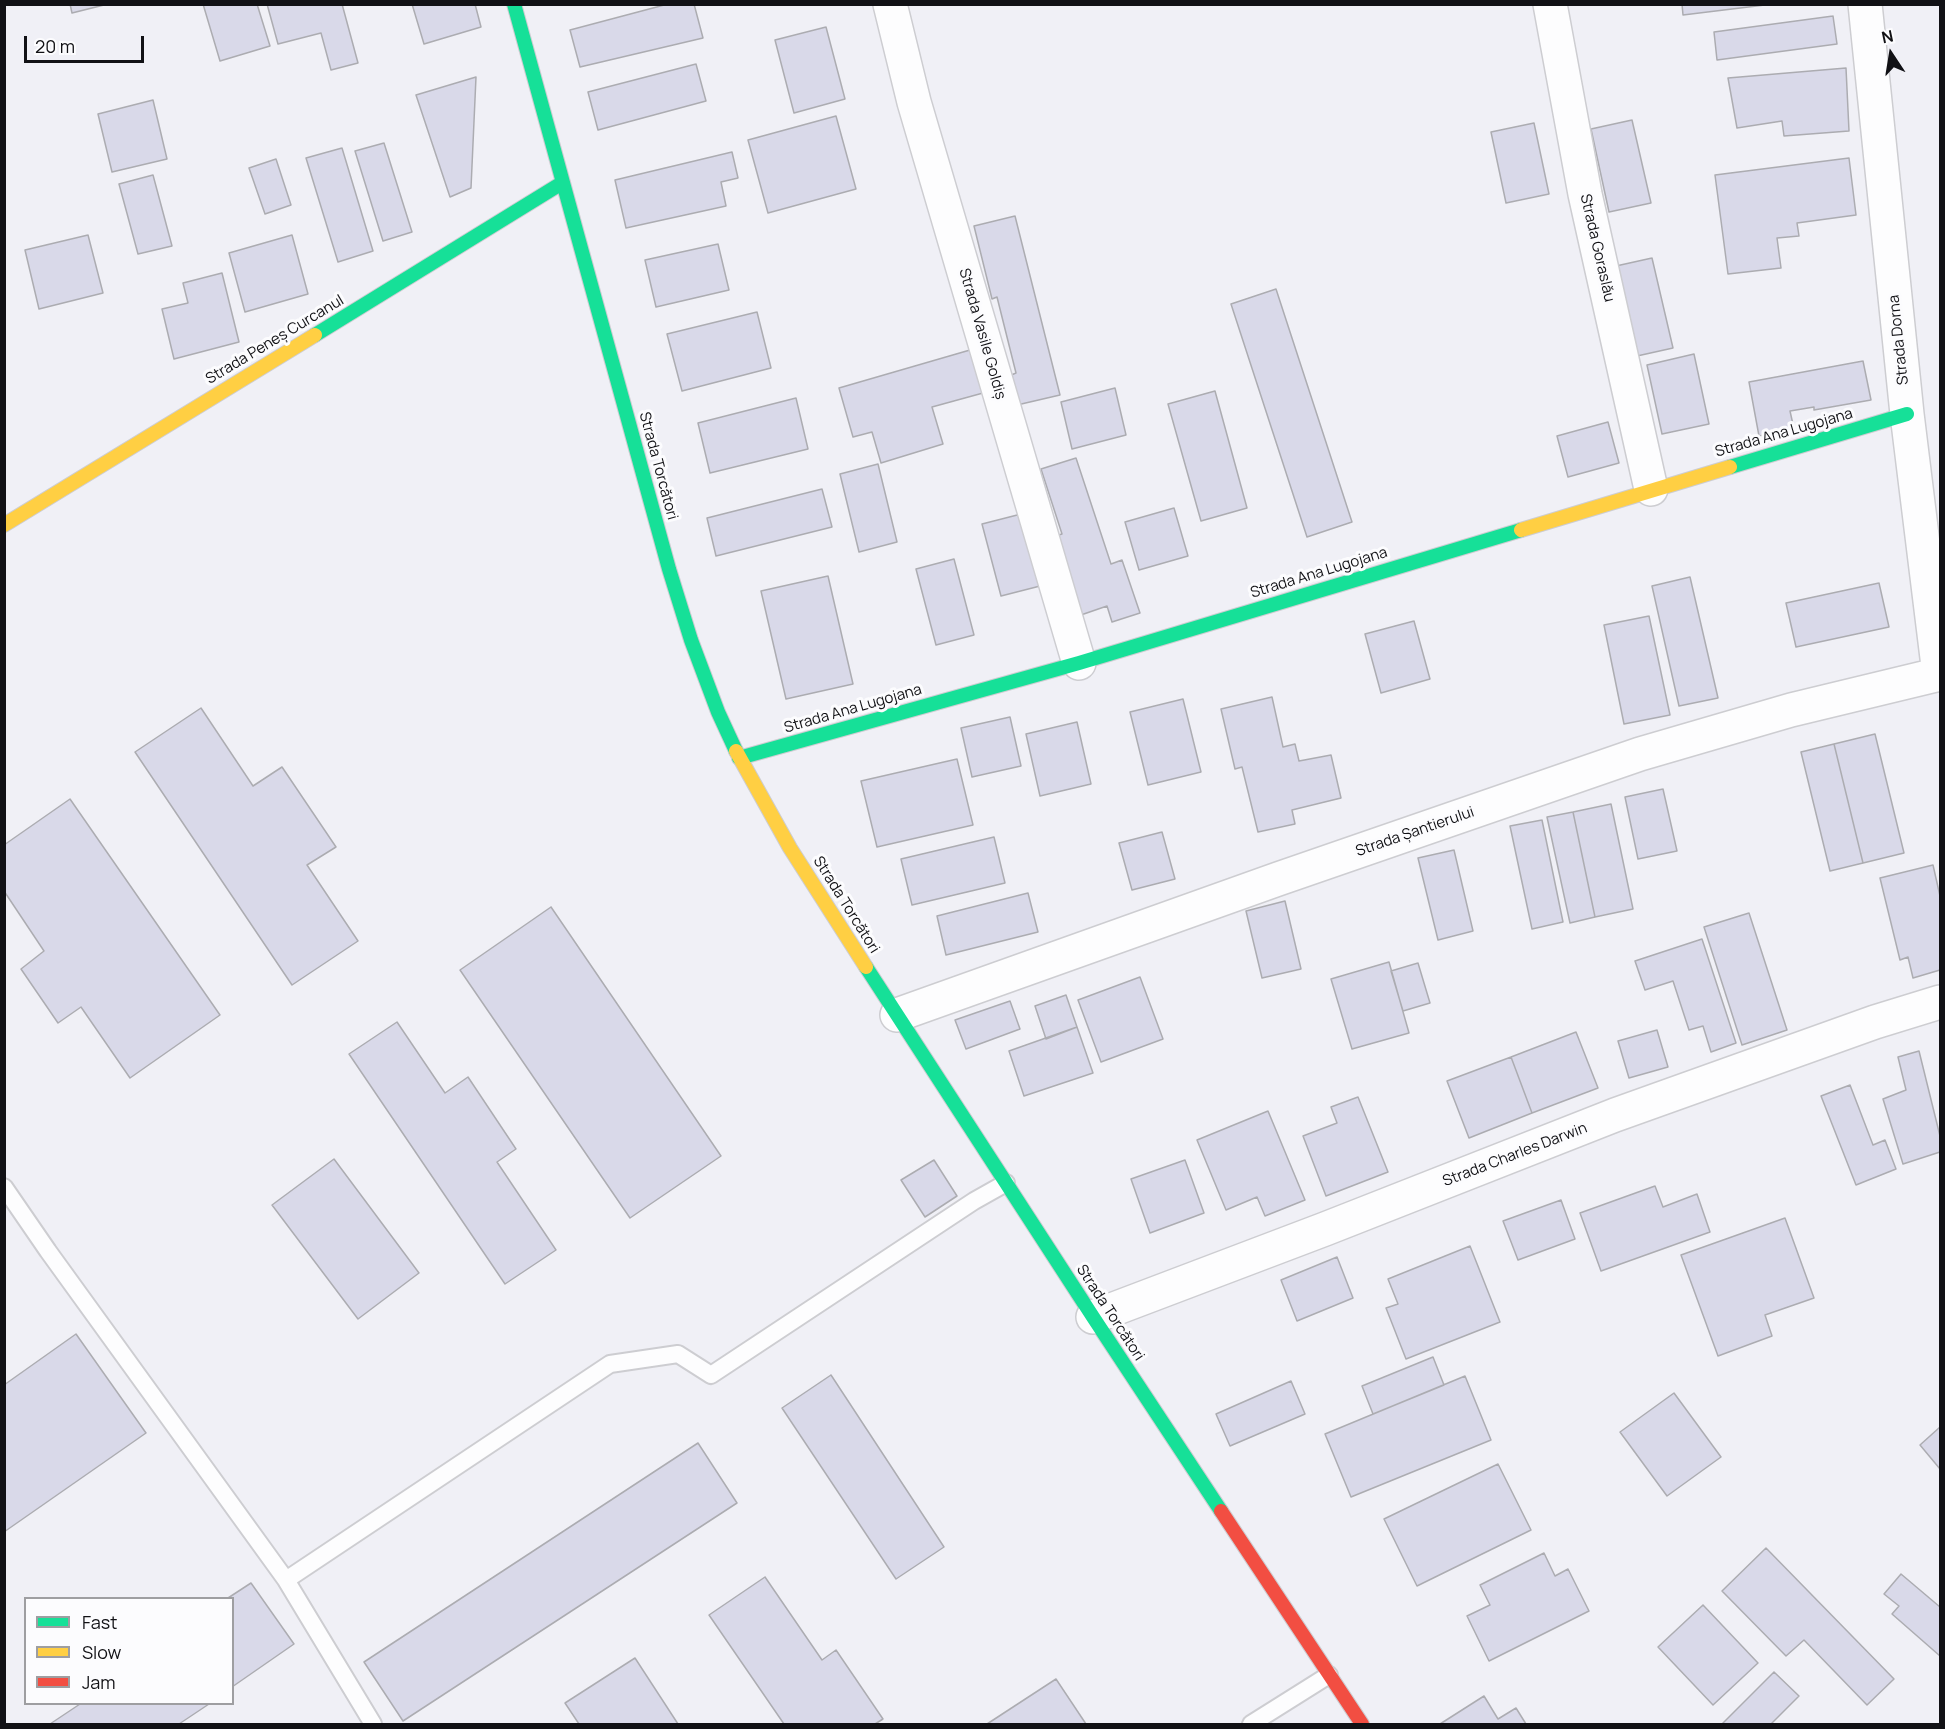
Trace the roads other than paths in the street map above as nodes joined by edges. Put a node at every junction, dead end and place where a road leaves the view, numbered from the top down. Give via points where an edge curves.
1 (514, 4) edge
2 (890, 4) edge
3 (1550, 4) edge
4 (1865, 4) edge
5 (562, 183) junction
6 (1906, 414) junction
7 (1652, 489) junction
8 (4, 525) edge
9 (1079, 663) junction
10 (1940, 674) edge
11 (740, 758) junction
12 (1941, 1002) edge
13 (897, 1015) junction
14 (1006, 1183) junction
15 (4, 1187) edge
16 (1093, 1317) junction
17 (286, 1580) junction
18 (1329, 1675) junction
19 (373, 1725) edge
20 (1251, 1725) edge
21 (1362, 1725) edge

1 - 5 street, Strada Torcători
2 - 9 street, Strada Vasile Goldiș via 914,102
3 - 7 street, Strada Goraslău via 1585,194
4 - 6 street, Strada Dorna
5 - 8 street, Strada Peneș Curcanul
5 - 11 street, Strada Torcători via 669,569 718,712
6 - 7 street, Strada Ana Lugojana
6 - 10 street, Strada Dorna
7 - 9 street, Strada Ana Lugojana
9 - 11 street, Strada Ana Lugojana
10 - 13 street, Strada Șantierului via 1791,710 1640,754
11 - 13 street, Strada Torcători via 790,848
12 - 16 street, Strada Charles Darwin via 1616,1115
13 - 14 street, Strada Torcători
14 - 16 street, Strada Torcători
14 - 17 lane via 711,1375 678,1354 610,1364
15 - 17 lane
16 - 18 street, Strada Torcători
17 - 19 lane
18 - 20 lane
18 - 21 street, Strada Torcători

